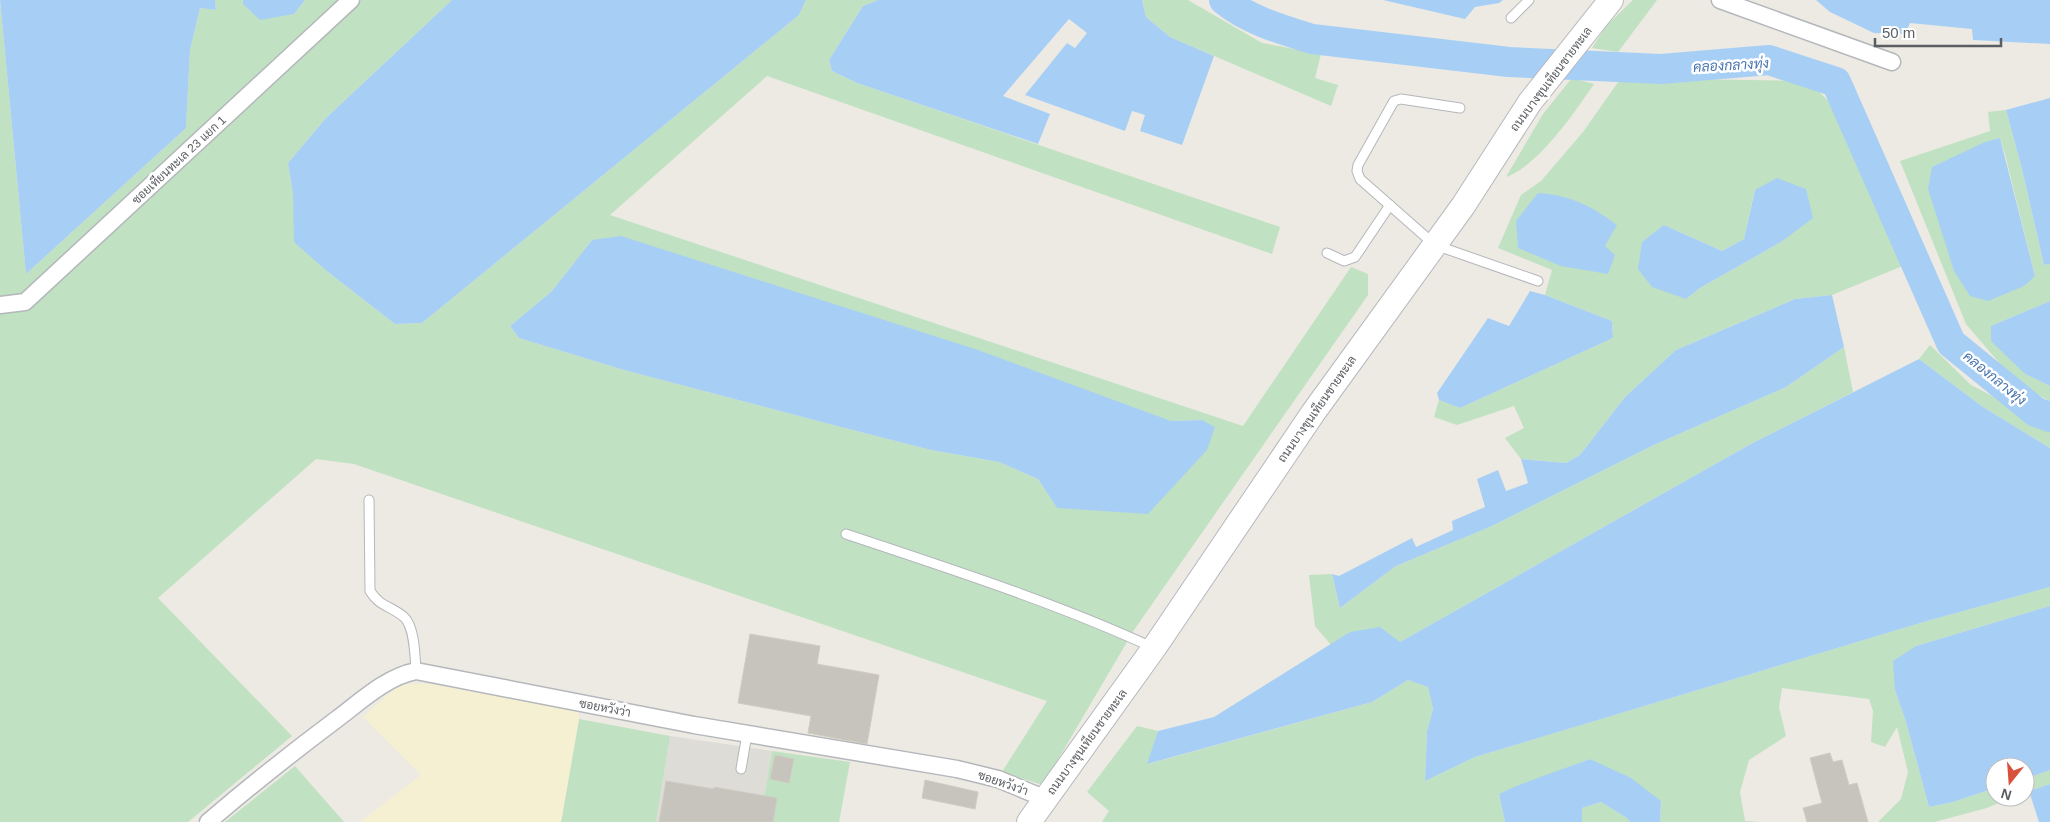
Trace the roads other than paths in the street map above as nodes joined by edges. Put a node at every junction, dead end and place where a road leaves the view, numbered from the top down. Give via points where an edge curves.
1 (351, 0) edge
2 (1529, 0) edge
3 (1611, 0) edge
4 (1720, 0) edge
5 (1511, 18) dead end
6 (1892, 62) dead end
7 (1460, 108) dead end
8 (1390, 205) junction
9 (1435, 245) junction
10 (1327, 253) dead end
11 (1538, 281) dead end
12 (0, 306) edge
13 (369, 500) dead end
14 (846, 534) dead end
15 (1154, 648) junction
16 (416, 671) junction
17 (747, 734) junction
18 (741, 769) dead end
19 (1046, 798) junction
20 (208, 822) edge
21 (1029, 822) edge

1 - 12 street, ซอยเทียนทะเล 23 แยก 1 via 25,302
2 - 5 lane
3 - 9 main road, ถนนบางขุนเทียนชายทะเล via 1530,102
4 - 6 street
7 - 8 lane via 1401,99 1394,101 1357,171 1360,179
8 - 9 lane
8 - 10 lane via 1355,257 1344,260
9 - 11 lane
9 - 15 main road, ถนนบางขุนเทียนชายทะเล via 1313,413
13 - 16 lane via 370,591 376,600 405,618 414,643
14 - 15 lane via 976,577 1104,625
15 - 19 main road, ถนนบางขุนเทียนชายทะเล
16 - 17 street, ซอยหวังว่า
16 - 20 street via 377,689 271,768
17 - 18 lane
17 - 19 street, ซอยหวังว่า via 957,769 998,779
19 - 21 main road, ถนนบางขุนเทียนชายทะเล

